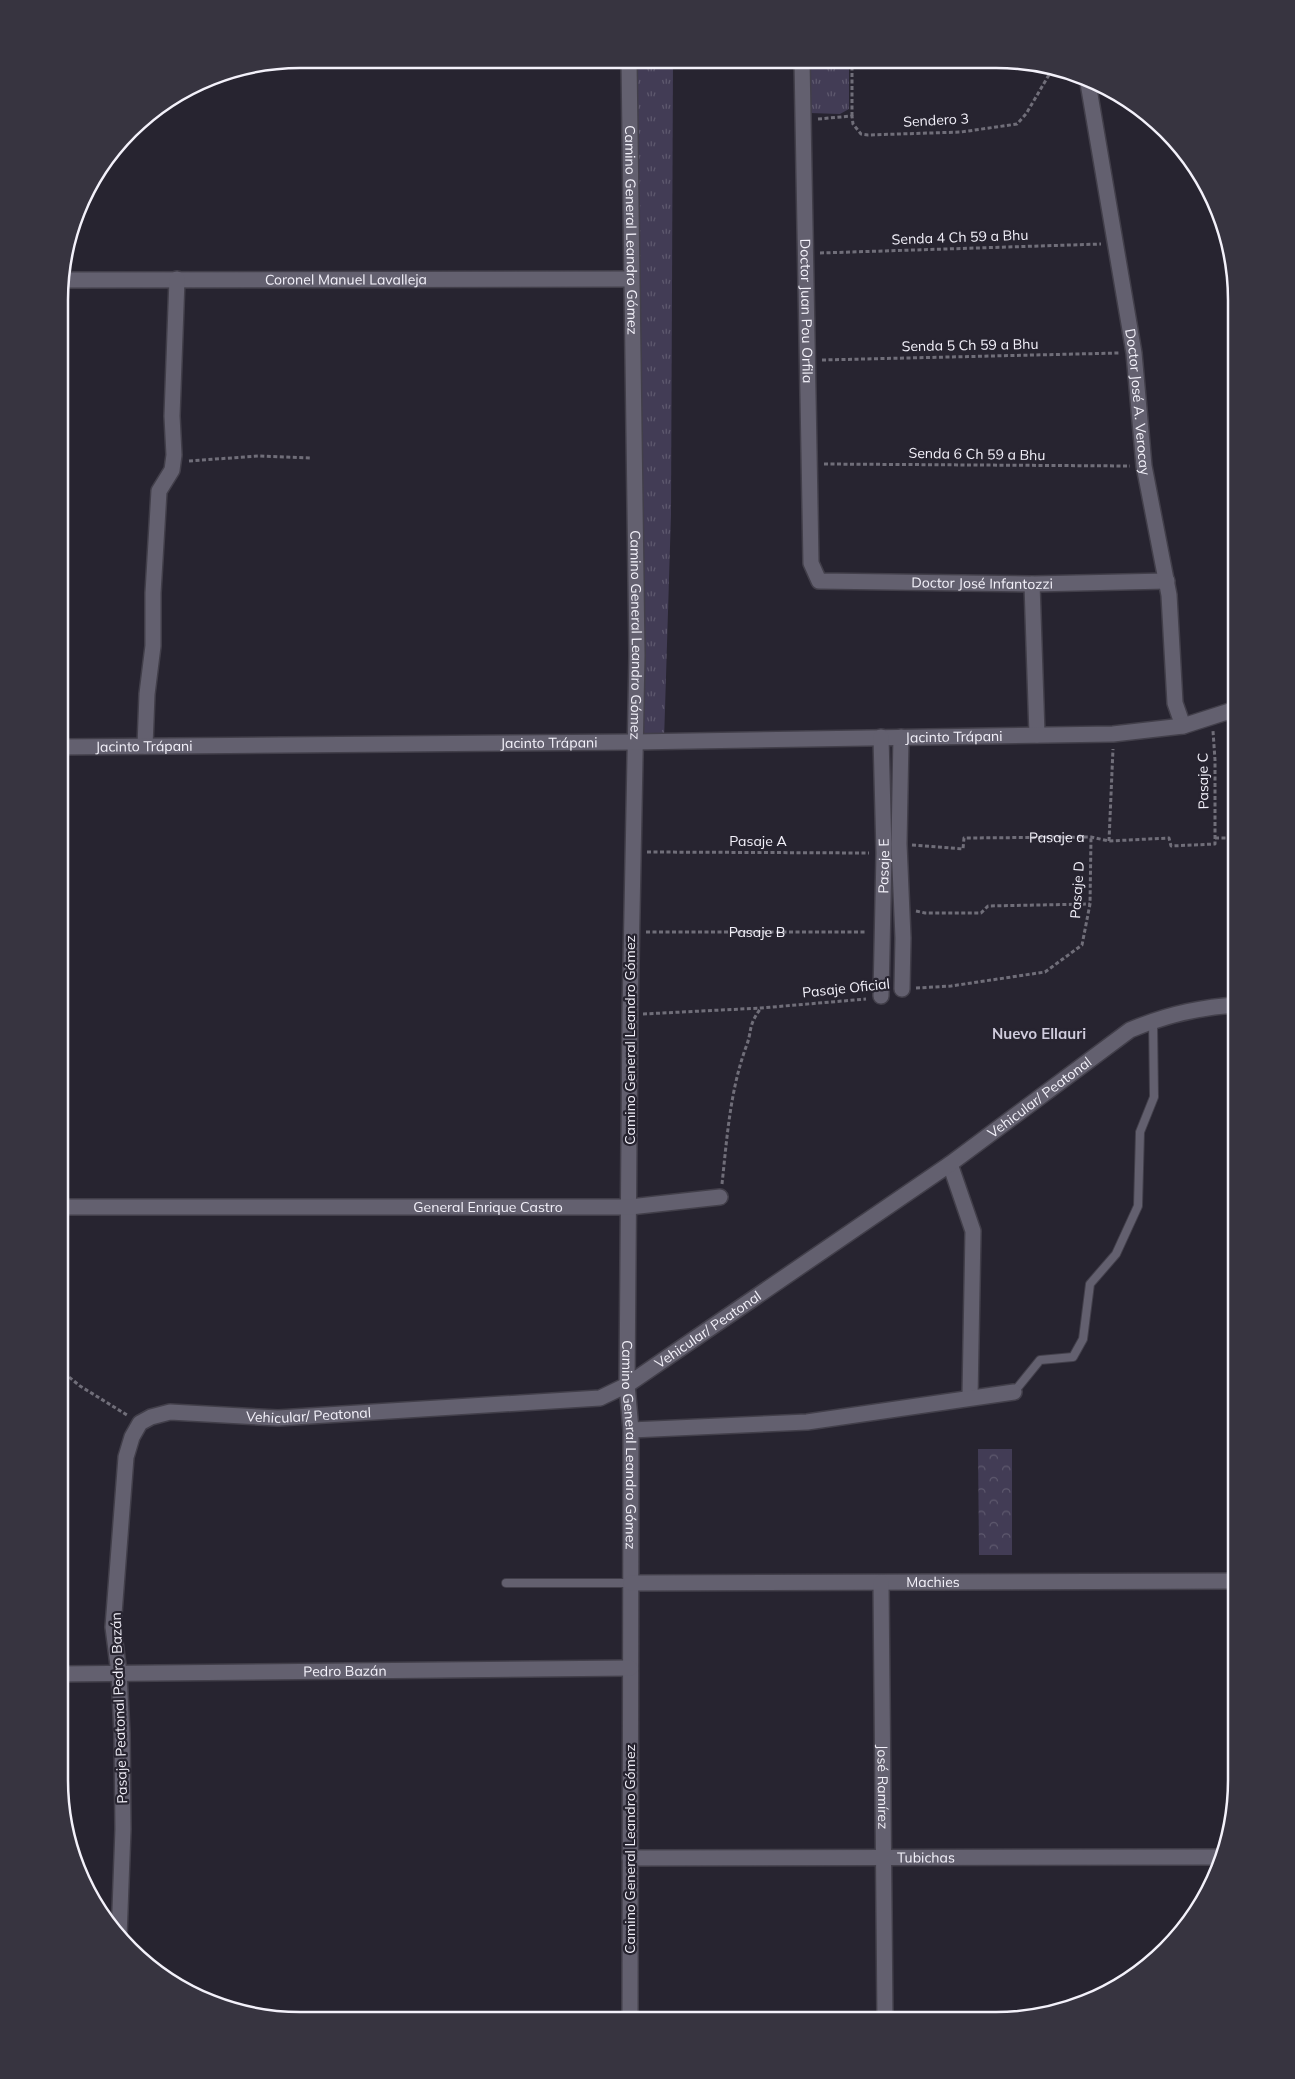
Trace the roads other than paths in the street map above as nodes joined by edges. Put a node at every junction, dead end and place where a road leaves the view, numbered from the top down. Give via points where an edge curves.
1 (629, 68) edge
2 (802, 68) edge
3 (1089, 87) edge
4 (630, 279) junction
5 (68, 280) edge
6 (177, 280) junction
7 (811, 563) joint
8 (1167, 581) junction
9 (1032, 584) junction
10 (1228, 712) edge
11 (1183, 726) junction
12 (1037, 735) junction
13 (881, 736) junction
14 (901, 737) junction
15 (634, 742) junction
16 (145, 746) junction
17 (68, 747) edge
18 (899, 844) junction
19 (884, 853) junction
20 (883, 932) junction
21 (903, 938) junction
22 (902, 989) road end
23 (881, 996) road end
24 (1228, 1005) edge
25 (1154, 1020) junction
26 (950, 1164) junction
27 (720, 1197) road end
28 (630, 1207) junction
29 (68, 1208) edge
30 (627, 1385) junction
31 (1014, 1392) joint
32 (970, 1397) junction
33 (140, 1423) joint
34 (631, 1430) junction
35 (1228, 1581) edge
36 (506, 1583) dead end
37 (631, 1583) junction
38 (881, 1583) junction
39 (630, 1668) junction
40 (119, 1673) junction
41 (68, 1674) edge
42 (1214, 1856) edge
43 (884, 1857) junction
44 (630, 1858) junction
45 (119, 1926) edge
46 (630, 2011) edge
47 (885, 2011) edge

1 - 4 street, Camino General Leandro Gómez
2 - 7 street, Doctor Juan Pou Orfila
3 - 8 street, Doctor José A. Verocay via 1134,352 1144,466
4 - 6 street, Coronel Manuel Lavalleja
4 - 15 street, Camino General Leandro Gómez via 636,655
5 - 6 street, Coronel Manuel Lavalleja
6 - 16 street via 173,462 172,470 159,491 153,646
7 - 9 street, Doctor José Infantozzi via 818,581
8 - 9 street, Doctor José Infantozzi
8 - 11 street, Doctor José A. Verocay via 1174,703
9 - 12 street
10 - 11 street, Jacinto Trápani
11 - 12 street, Jacinto Trápani via 1114,734
12 - 14 street, Jacinto Trápani
13 - 14 street, Jacinto Trápani
13 - 15 street, Jacinto Trápani
13 - 19 street, Pasaje E
14 - 18 street, Pasaje E
15 - 16 street, Jacinto Trápani
15 - 28 street, Camino General Leandro Gómez
16 - 17 street, Jacinto Trápani
18 - 19 street
18 - 21 street, Pasaje E
19 - 20 street, Pasaje E
20 - 21 street
20 - 23 street, Pasaje E
21 - 22 street, Pasaje E
24 - 25 street, Vehicular/ Peatonal
25 - 26 street, Vehicular/ Peatonal via 1130,1030
25 - 31 lane via 1154,1097 1140,1132 1138,1206 1116,1254 1090,1284 1083,1339 1073,1357 1040,1360
26 - 30 street, Vehicular/ Peatonal
26 - 32 street via 973,1231
27 - 28 street, General Enrique Castro
28 - 29 street, General Enrique Castro
28 - 30 street, Camino General Leandro Gómez
30 - 33 street, Vehicular/ Peatonal via 600,1398 278,1418 170,1412
30 - 34 street, Camino General Leandro Gómez
31 - 32 street
32 - 34 street via 944,1404 807,1422
33 - 40 street, Pasaje Peatonal Pedro Bazán via 126,1457 124,1477 113,1627
34 - 37 street, Camino General Leandro Gómez
35 - 38 street, Machies
36 - 37 lane
37 - 38 street, Machies
37 - 39 street, Camino General Leandro Gómez
38 - 43 street, José Ramírez
39 - 40 street, Pedro Bazán
39 - 44 street, Camino General Leandro Gómez
40 - 41 street, Pedro Bazán
40 - 45 street, Pasaje Peatonal Pedro Bazán via 122,1820
42 - 43 street, Tubichas
43 - 44 street, Tubichas
43 - 47 street, José Ramírez
44 - 46 street, Camino General Leandro Gómez

